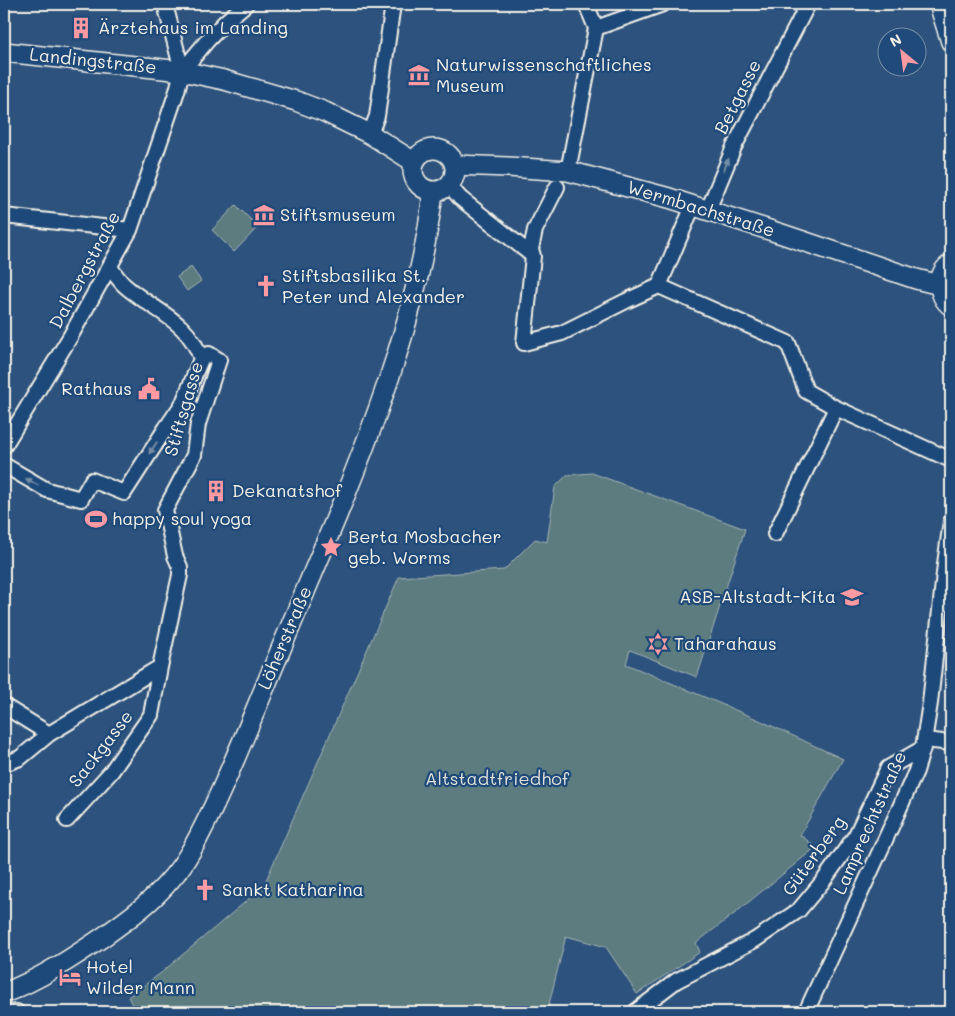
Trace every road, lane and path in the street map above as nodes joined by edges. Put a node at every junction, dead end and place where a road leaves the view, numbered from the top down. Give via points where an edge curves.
1 (165, 4) edge
2 (246, 4) edge
3 (393, 4) edge
4 (586, 4) edge
5 (663, 4) edge
6 (808, 4) edge
7 (939, 4) edge
8 (596, 28) junction
9 (951, 42) edge
10 (4, 52) edge
11 (182, 71) junction
12 (370, 134) junction
13 (414, 162) junction
14 (455, 165) junction
15 (568, 172) junction
16 (557, 187) dead end
17 (441, 189) junction
18 (700, 208) junction
19 (4, 216) edge
20 (130, 230) junction
21 (533, 256) junction
22 (951, 264) edge
23 (110, 267) junction
24 (940, 285) junction
25 (659, 286) junction
26 (951, 306) edge
27 (200, 359) junction
28 (836, 408) junction
29 (4, 445) edge
30 (951, 460) edge
31 (4, 465) edge
32 (951, 521) edge
33 (775, 534) dead end
34 (160, 667) junction
35 (4, 706) edge
36 (50, 734) junction
37 (951, 743) edge
38 (924, 744) junction
39 (4, 764) edge
40 (66, 820) dead end
41 (4, 993) edge
42 (635, 1012) edge
43 (806, 1012) edge

1 - 11 street
2 - 11 street via 226,21
3 - 12 street via 382,88
4 - 8 street
5 - 8 street
18 -> 6 street, Betgasse
7 - 9 main road
8 - 15 street
10 - 11 main road, Landingstraße
11 - 12 main road via 296,101
11 - 20 street, Dalbergstraße
12 - 13 main road
13 - 14 main road via 419,154 436,149 444,151
13 - 17 main road via 412,169 416,184 424,190
14 - 15 main road, Wermbachstraße
14 - 17 main road via 454,179
15 - 18 main road, Wermbachstraße
16 - 21 street via 535,230 531,249
17 - 21 street via 460,198
17 - 41 main road, Löherstraße via 412,306 364,450 227,777 194,847 172,879 125,922 73,957
18 - 24 main road, Wermbachstraße
18 - 25 street, Betgasse
19 - 20 street
20 - 23 street, Dalbergstraße
21 - 25 street via 524,343 562,333
22 - 24 main road via 942,273
23 - 27 street, Stiftsgasse via 123,285 175,322 198,350
23 - 29 street, Dalbergstraße
24 - 26 main road via 941,293
25 - 28 street via 788,343 806,391
27 -> 31 street via 183,403 124,493 92,480 81,499 47,490
27 - 34 street, Stiftsgasse via 209,354 219,360 198,424 194,456 165,510 180,575
28 - 30 street
28 - 33 street
32 - 38 street, Lamprechtstraße
34 - 36 street
34 - 40 street, Sackgasse via 151,715 111,772
35 - 36 street
36 - 39 street via 20,758
37 - 38 street
38 - 42 street, Güterberg via 888,768 856,835 799,910 755,940 676,981
38 - 43 street, Lamprechtstraße via 916,771

